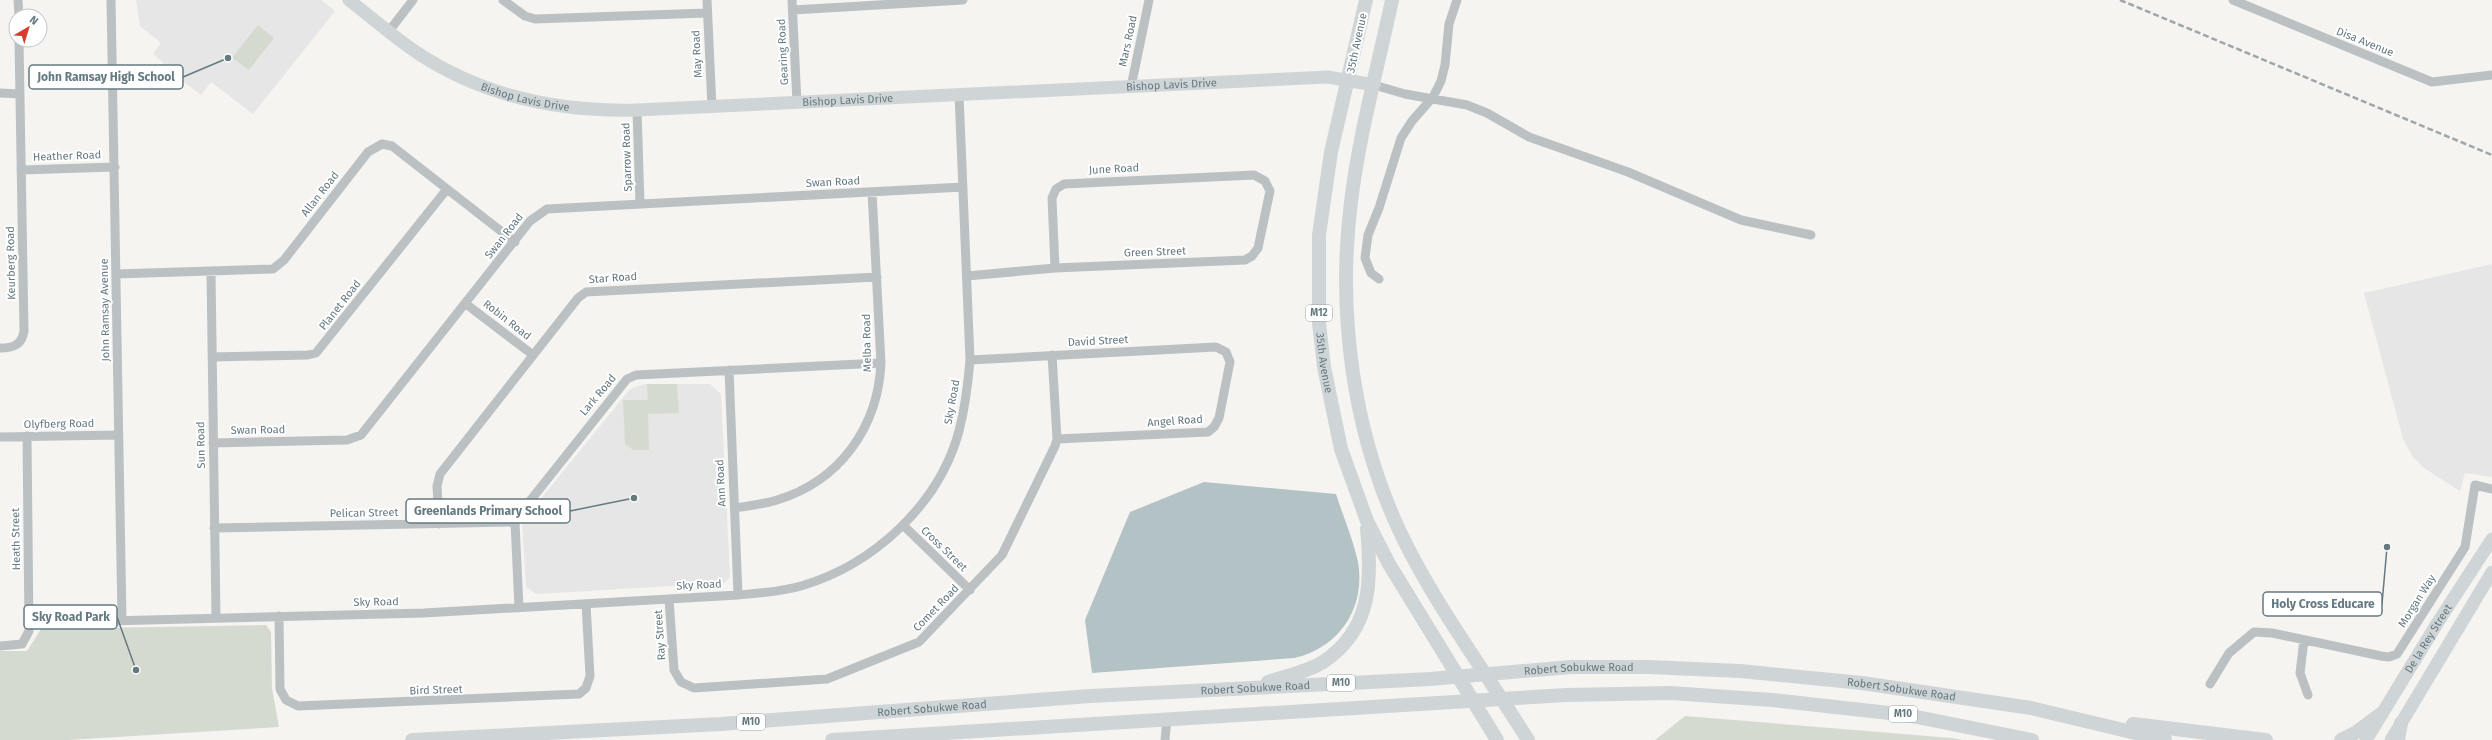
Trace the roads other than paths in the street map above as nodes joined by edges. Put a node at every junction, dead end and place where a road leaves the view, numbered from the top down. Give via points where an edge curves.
1 (111, 0) edge
2 (349, 0) edge
3 (413, 0) edge
4 (503, 0) edge
5 (707, 0) edge
6 (792, 0) edge
7 (963, 0) edge
8 (1149, 0) edge
9 (1366, 0) edge
10 (1392, 0) edge
11 (1458, 0) edge
12 (2233, 0) edge
13 (878, 2) edge
14 (793, 10) junction
15 (707, 13) junction
16 (389, 31) junction
17 (19, 48) edge
18 (2492, 75) edge
19 (1349, 80) junction
20 (1374, 85) junction
21 (1131, 86) junction
22 (0, 93) edge
23 (20, 94) junction
24 (960, 94) junction
25 (1433, 97) junction
26 (797, 102) junction
27 (712, 107) junction
28 (637, 110) junction
29 (115, 167) junction
30 (21, 170) junction
31 (1254, 175) joint
32 (962, 187) junction
33 (446, 189) junction
34 (872, 192) junction
35 (640, 204) junction
36 (1811, 235) dead end
37 (515, 242) junction
38 (1055, 268) junction
39 (211, 272) junction
40 (116, 274) junction
41 (967, 276) junction
42 (877, 277) junction
43 (1379, 279) dead end
44 (466, 304) junction
45 (0, 348) edge
46 (1226, 352) joint
47 (533, 355) junction
48 (1052, 355) junction
49 (212, 357) junction
50 (970, 360) junction
51 (881, 363) junction
52 (729, 370) junction
53 (118, 435) junction
54 (26, 436) junction
55 (0, 437) edge
56 (1057, 439) junction
57 (213, 443) junction
58 (2492, 489) edge
59 (735, 508) junction
60 (1367, 521) junction
61 (515, 522) junction
62 (439, 524) junction
63 (903, 525) junction
64 (214, 528) junction
65 (2492, 538) edge
66 (2492, 572) edge
67 (970, 590) junction
68 (738, 595) junction
69 (670, 599) junction
70 (586, 604) junction
71 (519, 608) junction
72 (279, 616) junction
73 (216, 617) junction
74 (122, 620) junction
75 (30, 623) junction
76 (2304, 640) junction
77 (0, 646) edge
78 (674, 670) joint
79 (1485, 673) junction
80 (1458, 675) junction
81 (2210, 684) dead end
82 (1253, 687) junction
83 (2308, 695) dead end
84 (1502, 699) junction
85 (1474, 701) junction
86 (2382, 713) junction
87 (2065, 715) junction
88 (1168, 719) junction
89 (2401, 723) junction
90 (412, 740) edge
91 (832, 740) edge
92 (1164, 740) edge
93 (1497, 740) edge
94 (1528, 740) edge
95 (2032, 740) edge
96 (2165, 740) edge
97 (2266, 740) edge
98 (2341, 740) edge
99 (2366, 740) edge
100 (2391, 740) edge
101 (2398, 740) edge

1 - 29 street, John Ramsay Avenue
2 - 16 street, Bishop Lavis Drive
3 - 16 street
4 - 15 street via 525,16 535,19
5 - 15 street, May Road
6 - 14 street, Gearing Road
7 - 13 street
8 - 21 street, Mars Road
9 - 19 main road, 35th Avenue / M12
10 - 20 main road, M12
11 - 25 street via 1447,35 1444,74
12 - 18 street, Disa Avenue via 2432,82
13 - 14 street
14 - 26 street, Gearing Road
15 - 27 street, May Road
16 - 28 street, Bishop Lavis Drive via 420,54 454,74 512,96 565,107
17 - 23 street, Keurberg Road
19 - 20 street, Bishop Lavis Drive
19 - 21 street, Bishop Lavis Drive via 1337,77
19 - 60 main road, 35th Avenue / M12 via 1324,192 1319,235 1319,323 1324,367 1340,442
20 - 25 street via 1405,94
20 - 79 main road, M12 via 1354,179 1348,238 1347,329 1359,399 1372,457 1401,534 1442,606
21 - 24 street, Bishop Lavis Drive
22 - 23 street
23 - 30 street, Keurberg Road
24 - 26 street, Bishop Lavis Drive
24 - 32 street, Sky Road
25 - 36 street via 1478,109 1529,137 1628,172 1741,220
25 - 43 street via 1401,138 1368,234 1365,258 1371,273
26 - 27 street, Bishop Lavis Drive
27 - 28 street, Bishop Lavis Drive
28 - 35 street, Sparrow Road
29 - 30 street, Heather Road
29 - 40 street, John Ramsay Avenue
30 - 45 street, Keurberg Road via 24,331 22,339 16,345
31 - 38 street, June Road via 1064,184 1056,189 1052,198
31 - 38 street, Green Street via 1265,180 1270,191 1258,248 1245,260
32 - 34 street, Swan Road
32 - 41 street, Sky Road
33 - 37 street, Allan Road
33 - 39 street, Allan Road via 392,146 377,145 368,152 276,268
33 - 49 street, Planet Road via 316,353
34 - 35 street, Swan Road
34 - 42 street, Melba Road
35 - 37 street, Swan Road via 547,209 534,217
37 - 44 street, Swan Road
38 - 41 street, Green Street
39 - 40 street, Allan Road
39 - 49 street, Sun Road
40 - 53 street, John Ramsay Avenue
41 - 50 street, Sky Road
42 - 47 street, Star Road via 590,291 578,298
42 - 51 street, Melba Road
44 - 47 street, Robin Road
44 - 57 street, Swan Road via 366,430 357,437 340,440
46 - 48 street, David Street via 1216,347
46 - 56 street, Angel Road via 1230,362 1219,418 1208,432
47 - 62 street, Star Road via 440,474 437,486
48 - 50 street, David Street
48 - 56 street, Comet Road
49 - 57 street, Sun Road
50 - 63 street, Sky Road via 966,398 950,456 930,492
51 - 52 street, Lark Road
51 - 59 street, Melba Road via 878,391 870,417 844,459 819,481 792,495
52 - 59 street, Ann Road
52 - 61 street, Lark Road via 636,375 627,379 522,508
53 - 54 street, Olyfberg Road
53 - 74 street, John Ramsay Avenue
54 - 55 street, Olyfberg Road
54 - 75 street, Heath Street
56 - 67 street, Comet Road via 1008,547
57 - 64 street, Sun Road
58 - 76 street, Morgan Way via 2475,485 2465,547 2397,654 2381,656
59 - 68 street, Ann Road
60 - 80 main road, 35th Avenue / M12 via 1389,564
60 - 82 main road via 1369,584 1364,610 1350,636 1322,662
61 - 62 street, Pelican Street
61 - 71 street
62 - 64 street, Pelican Street
63 - 67 street, Cross Street
63 - 68 street, Sky Road via 865,556 819,580 790,589
64 - 73 street, Sun Road
65 - 86 street, De la Rey Street
66 - 89 street, De la Rey Street
67 - 78 street, Comet Road via 919,642 827,679 694,688 681,682
68 - 69 street, Sky Road
69 - 70 street, Sky Road
69 - 78 street, Ray Street
70 - 71 street, Sky Road
70 - 72 street, Bird Street via 590,676 586,688 579,694 402,703 298,706 289,703 280,689
71 - 72 street, Sky Road
72 - 73 street, Sky Road
73 - 74 street, Sky Road
74 - 75 street, Sky Road
75 - 77 street, Heath Street via 26,640 19,645
76 - 81 street, Morgan Way via 2254,632 2229,653
76 - 83 street via 2300,673
79 - 80 main road, Robert Sobukwe Road / M10
79 - 84 main road, M12
79 - 87 main road, Robert Sobukwe Road / M10 via 1570,667 1721,669 1862,683
80 - 82 main road, Robert Sobukwe Road / M10
80 - 85 main road, M12
82 - 90 main road, Robert Sobukwe Road / M10 via 1090,696 714,724
84 - 85 main road, M10
84 - 94 main road, M12
84 - 95 main road, M10 via 1603,694 1699,694 1907,715
85 - 88 main road, M10
85 - 93 main road, M12
86 - 98 main road
86 - 99 street, De la Rey Street
87 - 96 main road, Robert Sobukwe Road / M10
87 - 97 main road
88 - 91 main road, M10
88 - 92 street
89 - 100 street, De la Rey Street
89 - 101 main road

